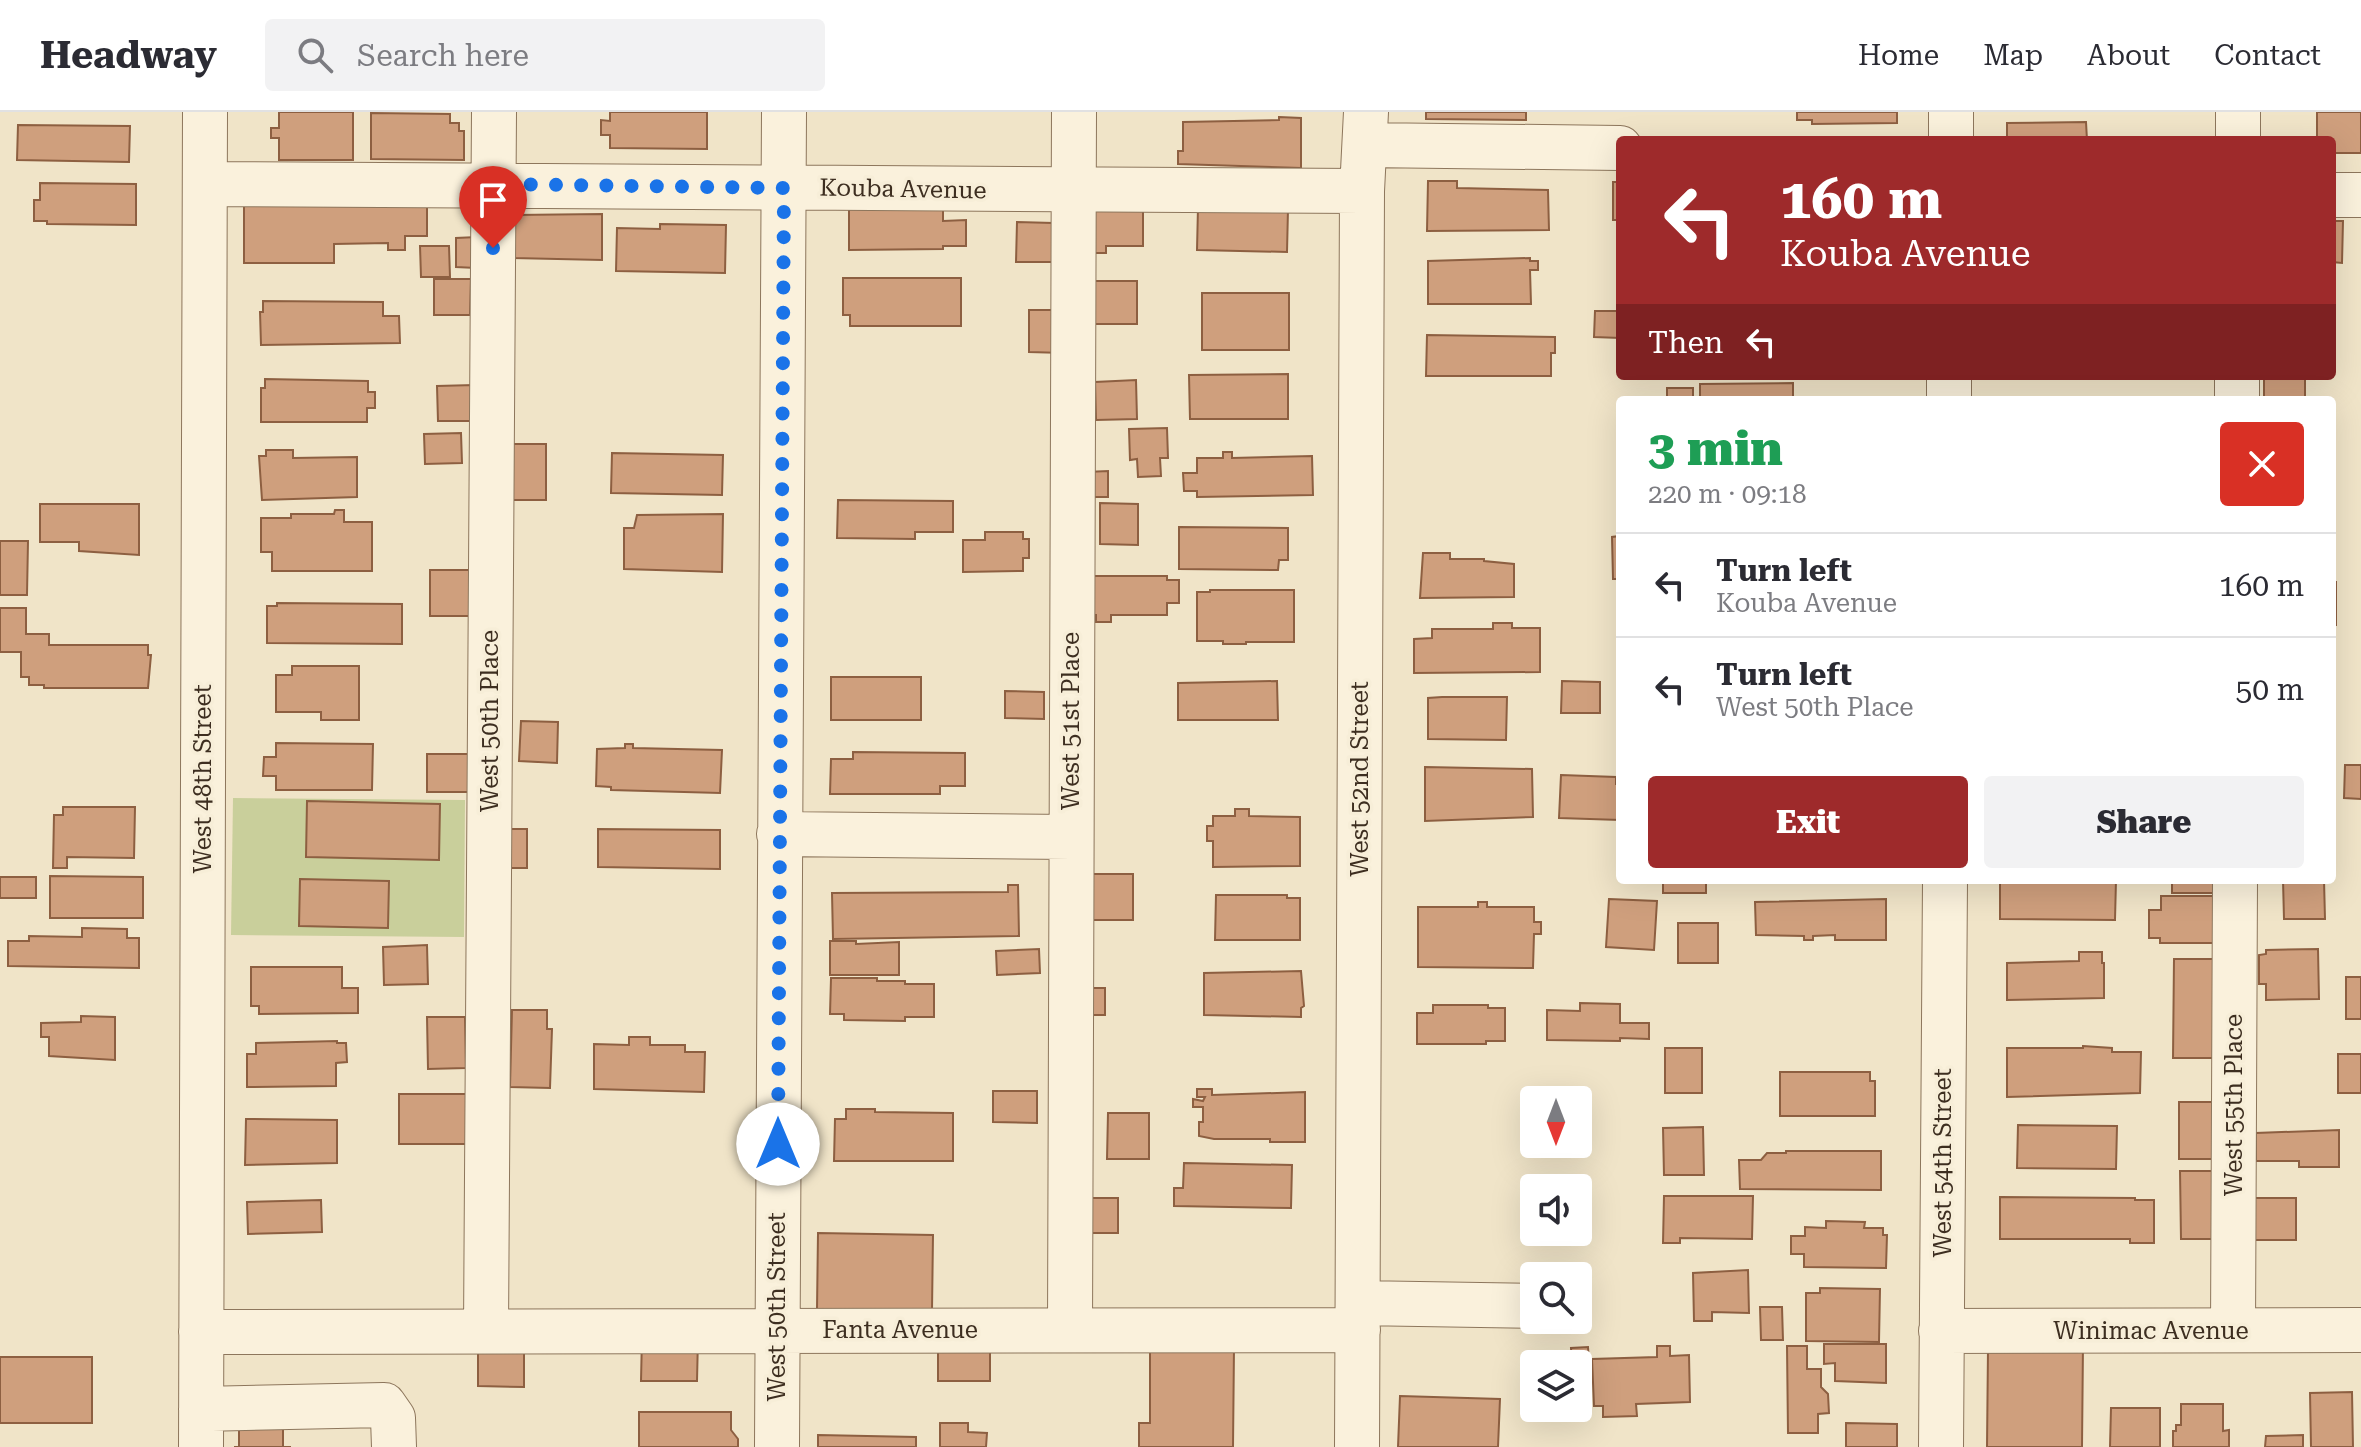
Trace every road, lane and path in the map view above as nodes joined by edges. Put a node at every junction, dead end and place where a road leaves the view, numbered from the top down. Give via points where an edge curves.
1 (205, 112) edge
2 (494, 112) edge
3 (784, 112) edge
4 (1074, 112) edge
5 (1951, 112) edge
6 (2238, 112) edge
7 (1366, 129) edge
8 (1951, 136) edge
9 (2238, 136) edge
10 (1616, 148) edge
11 (205, 184) junction
12 (494, 184) junction
13 (784, 188) junction
14 (1073, 191) junction
15 (1362, 191) junction
16 (2336, 195) edge
17 (2361, 195) edge
18 (779, 834) junction
19 (1071, 837) junction
20 (1945, 884) edge
21 (2235, 884) edge
22 (1520, 1307) edge
23 (1358, 1316) junction
24 (486, 1330) junction
25 (776, 1330) junction
26 (1070, 1330) junction
27 (2233, 1330) junction
28 (2361, 1330) edge
29 (1941, 1331) junction
30 (201, 1332) junction
31 (201, 1428) edge
32 (394, 1447) edge
33 (777, 1447) edge
34 (1357, 1447) edge
35 (1941, 1447) edge

1 - 11 street, West 48th Street
2 - 12 street, West 50th Place
3 - 13 street, West 50th Street
4 - 14 street, West 51st Place
5 - 8 street
6 - 9 street
7 - 10 street
7 - 15 street, West 52nd Street
11 - 12 street, Kouba Avenue
11 - 30 street, West 48th Street
12 - 13 street, Kouba Avenue
12 - 24 street, West 50th Place
13 - 14 street, Kouba Avenue
13 - 18 street, West 50th Street
14 - 15 street, Kouba Avenue
14 - 19 street, West 51st Place
15 - 23 street, West 52nd Street
16 - 17 street
18 - 19 street
18 - 25 street, West 50th Street
19 - 26 street, West 51st Place
20 - 29 street, West 54th Street
21 - 27 street, West 55th Place
22 - 23 street, Fanta Avenue
23 - 26 street, Fanta Avenue
23 - 34 street, West 52nd Street
24 - 25 street, Fanta Avenue
24 - 30 street, Fanta Avenue
25 - 26 street, Fanta Avenue
25 - 33 street, West 50th Street
27 - 28 street, Winimac Avenue
27 - 29 street, Winimac Avenue
29 - 35 street, West 54th Street
30 - 31 street, West 48th Street
31 - 32 street via 384,1405 393,1418

